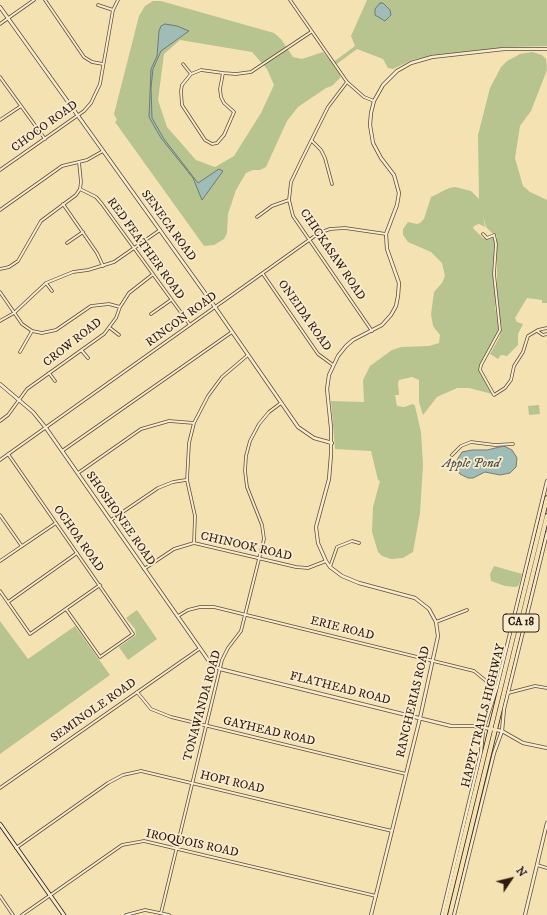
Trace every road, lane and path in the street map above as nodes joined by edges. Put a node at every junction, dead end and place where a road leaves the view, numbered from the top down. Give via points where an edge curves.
1 (34, 0) edge
2 (45, 0) edge
3 (118, 0) edge
4 (290, 0) edge
5 (98, 5) dead end
6 (0, 7) edge
7 (113, 10) junction
8 (9, 19) junction
9 (0, 24) edge
10 (312, 32) junction
11 (547, 49) edge
12 (103, 64) junction
13 (183, 64) dead end
14 (223, 73) junction
15 (191, 74) junction
16 (0, 76) edge
17 (347, 82) junction
18 (374, 101) junction
19 (21, 106) junction
20 (78, 115) junction
21 (0, 120) edge
22 (44, 139) junction
23 (311, 141) junction
24 (103, 151) junction
25 (79, 162) junction
26 (0, 170) edge
27 (332, 184) dead end
28 (80, 189) junction
29 (289, 200) junction
30 (63, 204) junction
31 (0, 210) edge
32 (257, 217) dead end
33 (160, 230) junction
34 (83, 232) junction
35 (386, 234) junction
36 (483, 234) dead end
37 (310, 240) junction
38 (67, 243) dead end
39 (134, 248) junction
40 (103, 266) junction
41 (0, 269) edge
42 (263, 274) junction
43 (152, 275) junction
44 (46, 283) junction
45 (52, 291) dead end
46 (0, 292) edge
47 (171, 300) junction
48 (120, 307) junction
49 (215, 308) junction
50 (14, 312) junction
51 (151, 314) dead end
52 (0, 321) edge
53 (190, 325) junction
54 (110, 328) junction
55 (547, 328) edge
56 (372, 330) junction
57 (32, 331) junction
58 (537, 331) junction
59 (232, 332) junction
60 (547, 334) edge
61 (119, 335) dead end
62 (82, 351) junction
63 (20, 352) dead end
64 (248, 355) junction
65 (88, 358) dead end
66 (333, 365) junction
67 (49, 373) junction
68 (55, 381) dead end
69 (0, 384) edge
70 (19, 400) junction
71 (281, 403) junction
72 (0, 421) edge
73 (194, 423) junction
74 (46, 428) junction
75 (332, 443) junction
76 (513, 444) dead end
77 (62, 450) junction
78 (8, 454) junction
79 (452, 455) dead end
80 (0, 460) edge
81 (78, 473) junction
82 (187, 480) junction
83 (547, 481) edge
84 (547, 498) edge
85 (0, 515) edge
86 (547, 516) edge
87 (111, 520) junction
88 (56, 523) junction
89 (547, 533) edge
90 (359, 543) dead end
91 (194, 544) junction
92 (22, 546) junction
93 (78, 553) junction
94 (260, 559) junction
95 (0, 561) edge
96 (326, 561) junction
97 (330, 567) junction
98 (144, 569) junction
99 (100, 585) junction
100 (0, 591) edge
101 (8, 602) junction
102 (66, 609) junction
103 (467, 610) dead end
104 (246, 615) junction
105 (178, 616) junction
106 (436, 622) junction
107 (199, 649) junction
108 (433, 660) junction
109 (220, 669) junction
110 (497, 687) junction
111 (547, 688) edge
112 (137, 692) junction
113 (508, 693) junction
114 (420, 718) junction
115 (205, 727) junction
116 (484, 727) junction
117 (493, 729) junction
118 (502, 731) junction
119 (547, 748) edge
120 (406, 774) junction
121 (192, 783) junction
122 (0, 788) edge
123 (547, 823) edge
124 (0, 824) edge
125 (392, 831) junction
126 (16, 848) junction
127 (176, 848) junction
128 (537, 865) junction
129 (547, 868) edge
130 (0, 896) edge
131 (50, 896) junction
132 (376, 896) junction
133 (161, 913) junction
134 (13, 915) edge
135 (22, 915) edge
136 (64, 915) edge
137 (126, 915) edge
138 (169, 915) edge
139 (371, 915) edge
140 (442, 915) edge
141 (445, 915) edge
142 (450, 915) edge
143 (454, 915) edge
144 (524, 915) edge

1 - 8 street
2 - 12 street via 84,57
3 - 7 street, CHOCO ROAD
4 - 10 street
5 - 7 street
6 - 8 street, SENECA ROAD
7 - 12 street, CHOCO ROAD
8 - 9 street
8 - 20 street, SENECA ROAD
10 - 14 street via 251,72
10 - 17 street
11 - 18 street via 504,49 417,61 406,65 390,77
12 - 20 street, CHOCO ROAD via 96,95
13 - 15 street
14 - 15 street via 201,70
14 - 15 street via 221,97 234,112 234,116 220,141 212,144 205,140 182,105 182,85
16 - 19 street
17 - 18 street via 364,97
17 - 23 street, CHICKASAW ROAD via 328,107
18 - 35 street via 370,125 373,144 394,175 399,193
19 - 21 street
19 - 22 street
20 - 22 street, CHOCO ROAD
20 - 24 street, SENECA ROAD
22 - 26 street, CHOCO ROAD
23 - 27 street via 326,158
23 - 29 street, CHICKASAW ROAD via 290,182
24 - 25 street
24 - 33 street, SENECA ROAD
25 - 28 street
25 - 31 street via 62,166
28 - 30 street
28 - 39 street, RED FEATHER ROAD via 96,197
29 - 32 street via 272,206
29 - 37 street, CHICKASAW ROAD via 293,216
30 - 34 street
30 - 41 street via 41,221 18,261
33 - 39 street
33 - 49 street, SENECA ROAD
34 - 38 street
34 - 40 street
35 - 37 street, RINCON ROAD via 344,228 330,229
35 - 56 street via 387,249 399,283 398,296 391,315 382,325
36 - 58 street via 487,238 494,235 496,240 494,274 500,326 480,370 494,395 505,388 511,380 514,366 523,352 528,336
37 - 42 street, RINCON ROAD
37 - 56 street, CHICKASAW ROAD
39 - 40 street via 114,262
39 - 43 street, RED FEATHER ROAD
40 - 44 street via 73,272
42 - 49 street, RINCON ROAD
42 - 66 street, ONEIDA ROAD via 318,354
43 - 47 street, RED FEATHER ROAD
43 - 48 street, CROW ROAD via 129,293
44 - 45 street
44 - 50 street
46 - 50 street
47 - 51 street
47 - 53 street, RED FEATHER ROAD
48 - 54 street, CROW ROAD
48 - 57 street via 109,304 91,306 56,330 42,333
49 - 53 street, RINCON ROAD
49 - 59 street, SENECA ROAD
50 - 52 street
50 - 57 street via 22,324
53 - 74 street, RINCON ROAD
54 - 61 street
54 - 62 street, CROW ROAD
55 - 58 street
56 - 66 street via 353,340
57 - 63 street
58 - 60 street via 543,335
59 - 64 street, SENECA ROAD
59 - 77 street
62 - 65 street
62 - 67 street, CROW ROAD
64 - 71 street, SENECA ROAD
64 - 73 street via 222,377 208,396
66 - 75 street via 327,389
67 - 68 street
67 - 70 street, CROW ROAD via 27,389
69 - 70 street, SHOSHONEE ROAD
70 - 72 street, CROW ROAD
70 - 74 street, SHOSHONEE ROAD
71 - 75 street, SENECA ROAD via 304,433
71 - 94 street, TONAWANDA ROAD via 259,424 246,456 247,487 262,525 264,539
73 - 81 street via 169,421 141,429
73 - 82 street via 189,443
74 - 77 street, SHOSHONEE ROAD
74 - 78 street, RINCON ROAD
75 - 96 street via 329,479 316,527 318,543
76 - 79 street via 471,442 461,446
77 - 81 street, SHOSHONEE ROAD
78 - 80 street, RINCON ROAD
78 - 88 street, OCHOA ROAD
81 - 87 street, SHOSHONEE ROAD
82 - 87 street via 158,488
82 - 91 street via 195,516
83 - 110 street
84 - 117 main road, HAPPY TRAILS HIGHWAY / CA 18
85 - 92 street
86 - 117 main road, HAPPY TRAILS HIGHWAY / CA 18
87 - 98 street, SHOSHONEE ROAD
88 - 92 street
88 - 93 street, OCHOA ROAD
89 - 113 street
90 - 97 street via 352,541 337,547
91 - 94 street, CHINOOK ROAD
91 - 98 street, CHINOOK ROAD via 174,549
92 - 95 street
93 - 99 street, OCHOA ROAD
93 - 101 street
94 - 96 street, CHINOOK ROAD via 308,568
94 - 104 street, TONAWANDA ROAD
96 - 97 street
97 - 106 street via 342,576 359,583 415,598 429,609
98 - 105 street, SHOSHONEE ROAD
99 - 102 street
99 - 102 street, OCHOA ROAD via 133,634 100,657
100 - 101 street
101 - 102 street via 30,634
103 - 106 street
104 - 105 street, ERIE ROAD via 214,607 200,607
104 - 108 street, ERIE ROAD
104 - 109 street, TONAWANDA ROAD via 241,631 228,648
105 - 107 street, SHOSHONEE ROAD
106 - 108 street, RANCHERIAS ROAD via 438,636
107 - 109 street, SHOSHONEE ROAD via 211,664
107 - 112 street, SEMINOLE ROAD
108 - 110 street, ERIE ROAD via 474,671
108 - 114 street, RANCHERIAS ROAD
109 - 114 street, FLATHEAD ROAD
109 - 115 street, TONAWANDA ROAD
110 - 116 street
111 - 113 street via 535,686
112 - 115 street, GAYHEAD ROAD via 151,709
112 - 122 street, SEMINOLE ROAD
113 - 118 street
114 - 116 street, FLATHEAD ROAD via 451,726
114 - 120 street, RANCHERIAS ROAD
115 - 120 street, GAYHEAD ROAD
115 - 121 street, TONAWANDA ROAD
116 - 117 street, FLATHEAD ROAD
116 - 140 street via 481,752
117 - 118 street, FLATHEAD ROAD
117 - 141 main road, HAPPY TRAILS HIGHWAY / CA 18
117 - 142 main road, HAPPY TRAILS HIGHWAY / CA 18
118 - 119 street, FLATHEAD ROAD via 523,743
118 - 143 street via 494,753
120 - 125 street, RANCHERIAS ROAD
121 - 125 street, HOPI ROAD
121 - 126 street, HOPI ROAD via 141,771 123,775
121 - 127 street, TONAWANDA ROAD
123 - 128 street
124 - 126 main road
125 - 132 street, RANCHERIAS ROAD
126 - 131 main road
127 - 131 street, IROQUOIS ROAD via 144,841 122,846
127 - 132 street, IROQUOIS ROAD
127 - 133 street, TONAWANDA ROAD
128 - 129 street
128 - 144 street
130 - 134 street
131 - 135 street, IROQUOIS ROAD
131 - 136 main road
132 - 139 street, RANCHERIAS ROAD
133 - 137 street via 145,910
133 - 138 street

